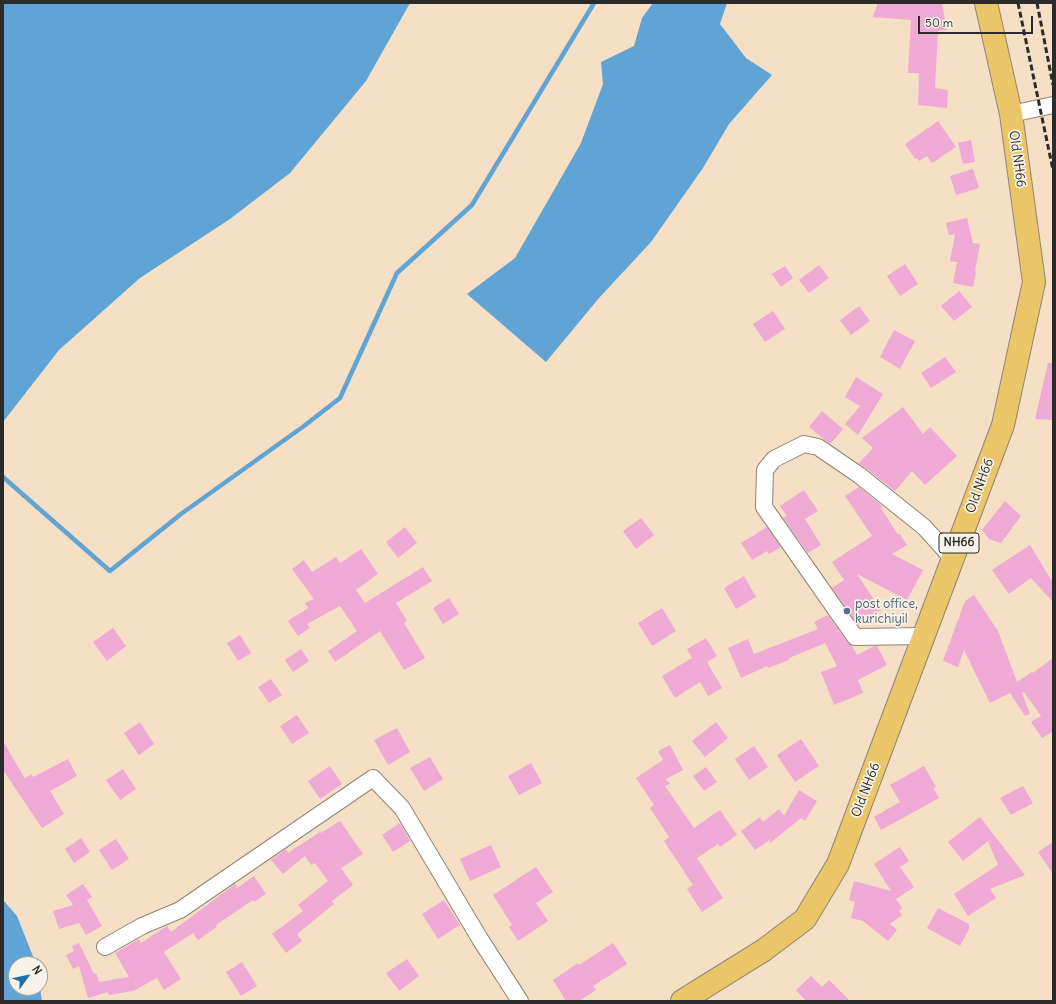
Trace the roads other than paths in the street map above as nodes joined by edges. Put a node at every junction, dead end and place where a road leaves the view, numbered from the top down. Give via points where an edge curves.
1 (986, 3) edge
2 (1053, 105) edge
3 (1011, 114) junction
4 (953, 559) junction
5 (923, 636) junction
6 (105, 947) dead end
7 (520, 1001) edge
8 (682, 1001) edge

1 - 3 main road, Old NH66 / NH66
2 - 3 street
3 - 4 main road, Old NH66 / NH66 via 1034,282 1003,425
4 - 5 main road, Old NH66 / NH66
4 - 5 street via 924,527 818,446 804,444 774,459 764,470 764,508 855,637
5 - 8 main road, Old NH66 / NH66 via 838,864 805,919 764,950
6 - 7 street via 142,926 180,910 373,778 402,808

